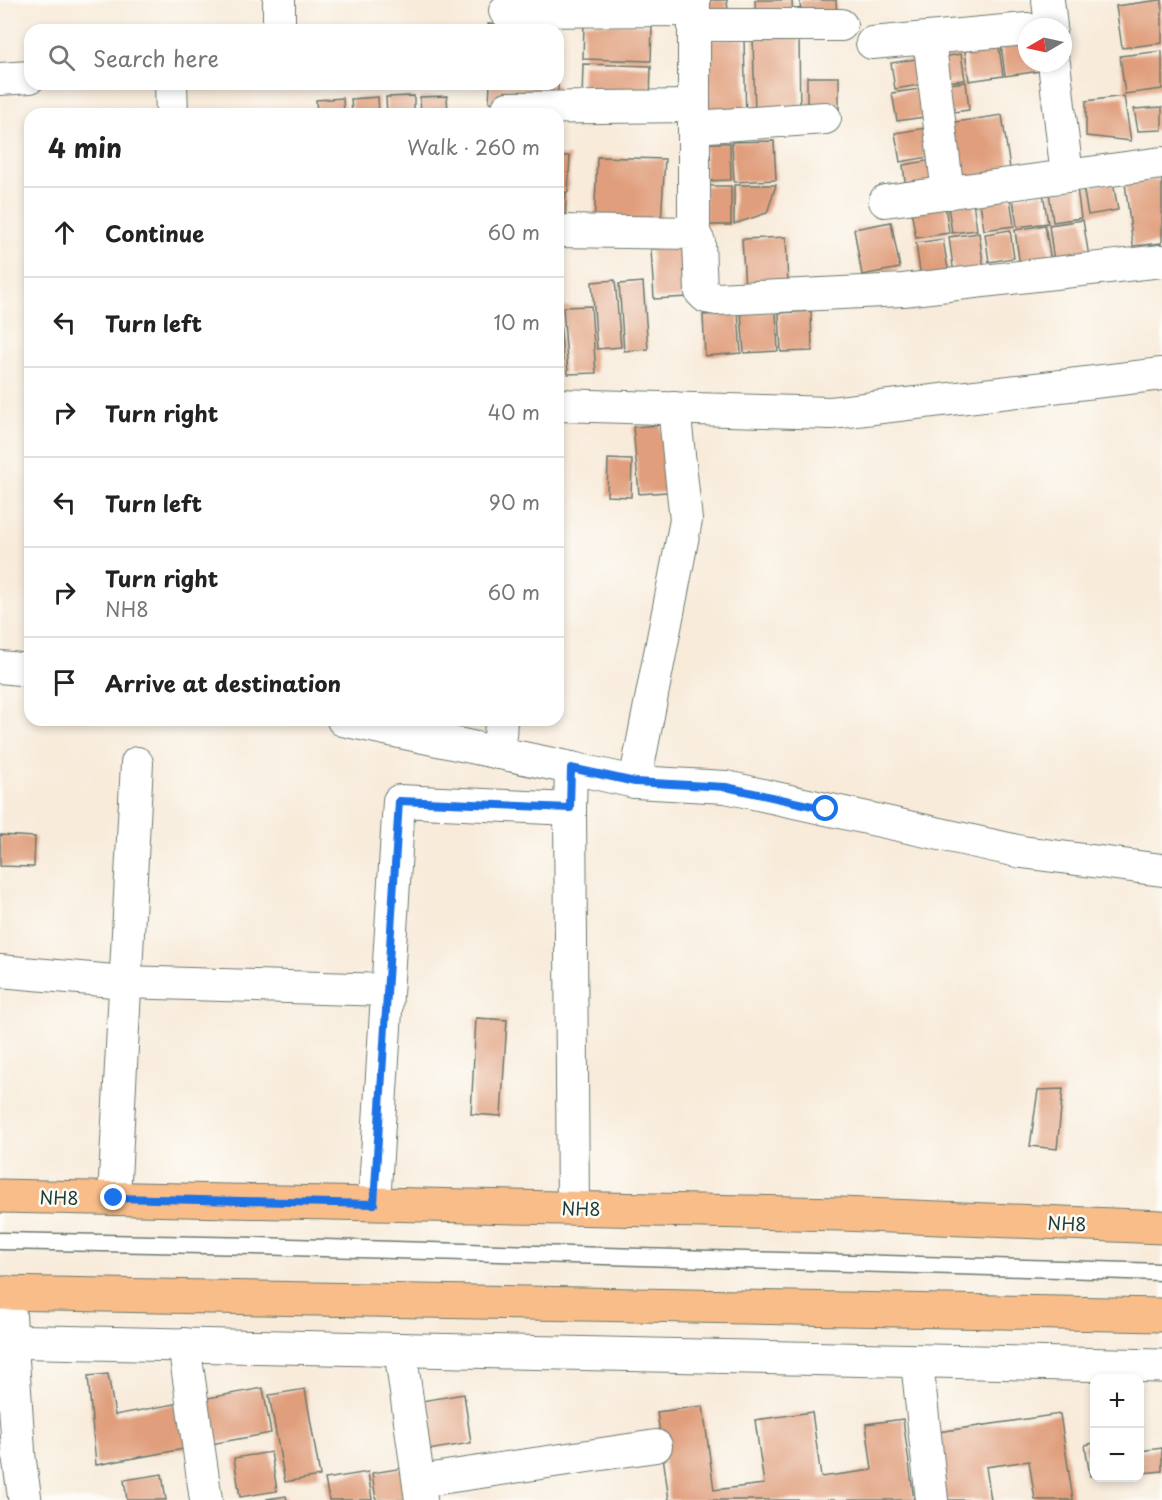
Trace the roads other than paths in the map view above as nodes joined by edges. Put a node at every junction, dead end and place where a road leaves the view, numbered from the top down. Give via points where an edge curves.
1 (279, 0) edge
2 (1048, 0) edge
3 (505, 11) dead end
4 (694, 12) edge
5 (1050, 18) edge
6 (279, 24) edge
7 (841, 24) dead end
8 (1018, 29) edge
9 (929, 38) junction
10 (872, 43) dead end
11 (1055, 72) edge
12 (24, 77) edge
13 (0, 79) edge
14 (171, 90) edge
15 (172, 108) edge
16 (564, 110) edge
17 (694, 116) junction
18 (825, 118) dead end
19 (1162, 163) edge
20 (1067, 176) junction
21 (948, 193) junction
22 (885, 201) dead end
23 (564, 231) edge
24 (694, 234) junction
25 (1162, 261) edge
26 (1162, 374) edge
27 (564, 405) edge
28 (674, 408) junction
29 (0, 668) edge
30 (24, 670) edge
31 (371, 726) edge
32 (501, 726) edge
33 (499, 753) junction
34 (137, 763) dead end
35 (571, 768) junction
36 (635, 782) junction
37 (570, 808) junction
38 (1162, 870) edge
39 (0, 971) edge
40 (125, 982) junction
41 (387, 990) junction
42 (0, 1196) edge
43 (114, 1198) junction
44 (374, 1204) junction
45 (573, 1208) junction
46 (1162, 1227) edge
47 (0, 1241) edge
48 (1162, 1272) edge
49 (4, 1293) edge
50 (1162, 1315) edge
51 (5, 1341) edge
52 (184, 1344) junction
53 (399, 1349) junction
54 (917, 1362) junction
55 (1162, 1366) edge
56 (656, 1446) dead end
57 (9, 1460) edge
58 (420, 1491) edge
59 (24, 1500) edge
60 (206, 1500) edge
61 (932, 1500) edge

1 - 6 street
2 - 5 street
3 - 4 street
4 - 7 street
4 - 17 street
8 - 9 street
9 - 10 street
9 - 21 street
11 - 20 street
12 - 13 street
14 - 15 street
16 - 17 street
17 - 18 street
17 - 24 street
19 - 20 street
20 - 21 street
21 - 22 street
23 - 24 street
24 - 25 street via 699,242 701,292 717,298 903,290
26 - 28 street via 831,413
27 - 28 street
28 - 36 street via 686,520
29 - 30 street
31 - 33 street
32 - 33 street
33 - 35 street
34 - 40 street
35 - 36 street
35 - 37 street
36 - 38 street via 726,787 1022,852
37 - 41 street via 399,801
37 - 45 street
39 - 40 street
40 - 41 street
40 - 43 street
41 - 44 street
42 - 43 main road, NH8
43 - 44 main road, NH8
44 - 45 main road, NH8
45 - 46 main road, NH8
47 - 48 lane
49 - 50 main road
49 - 51 street
51 - 52 street
51 - 57 street
52 - 53 street
52 - 60 street
53 - 54 street
53 - 58 street
54 - 55 street
54 - 61 street
56 - 58 street
57 - 59 street

